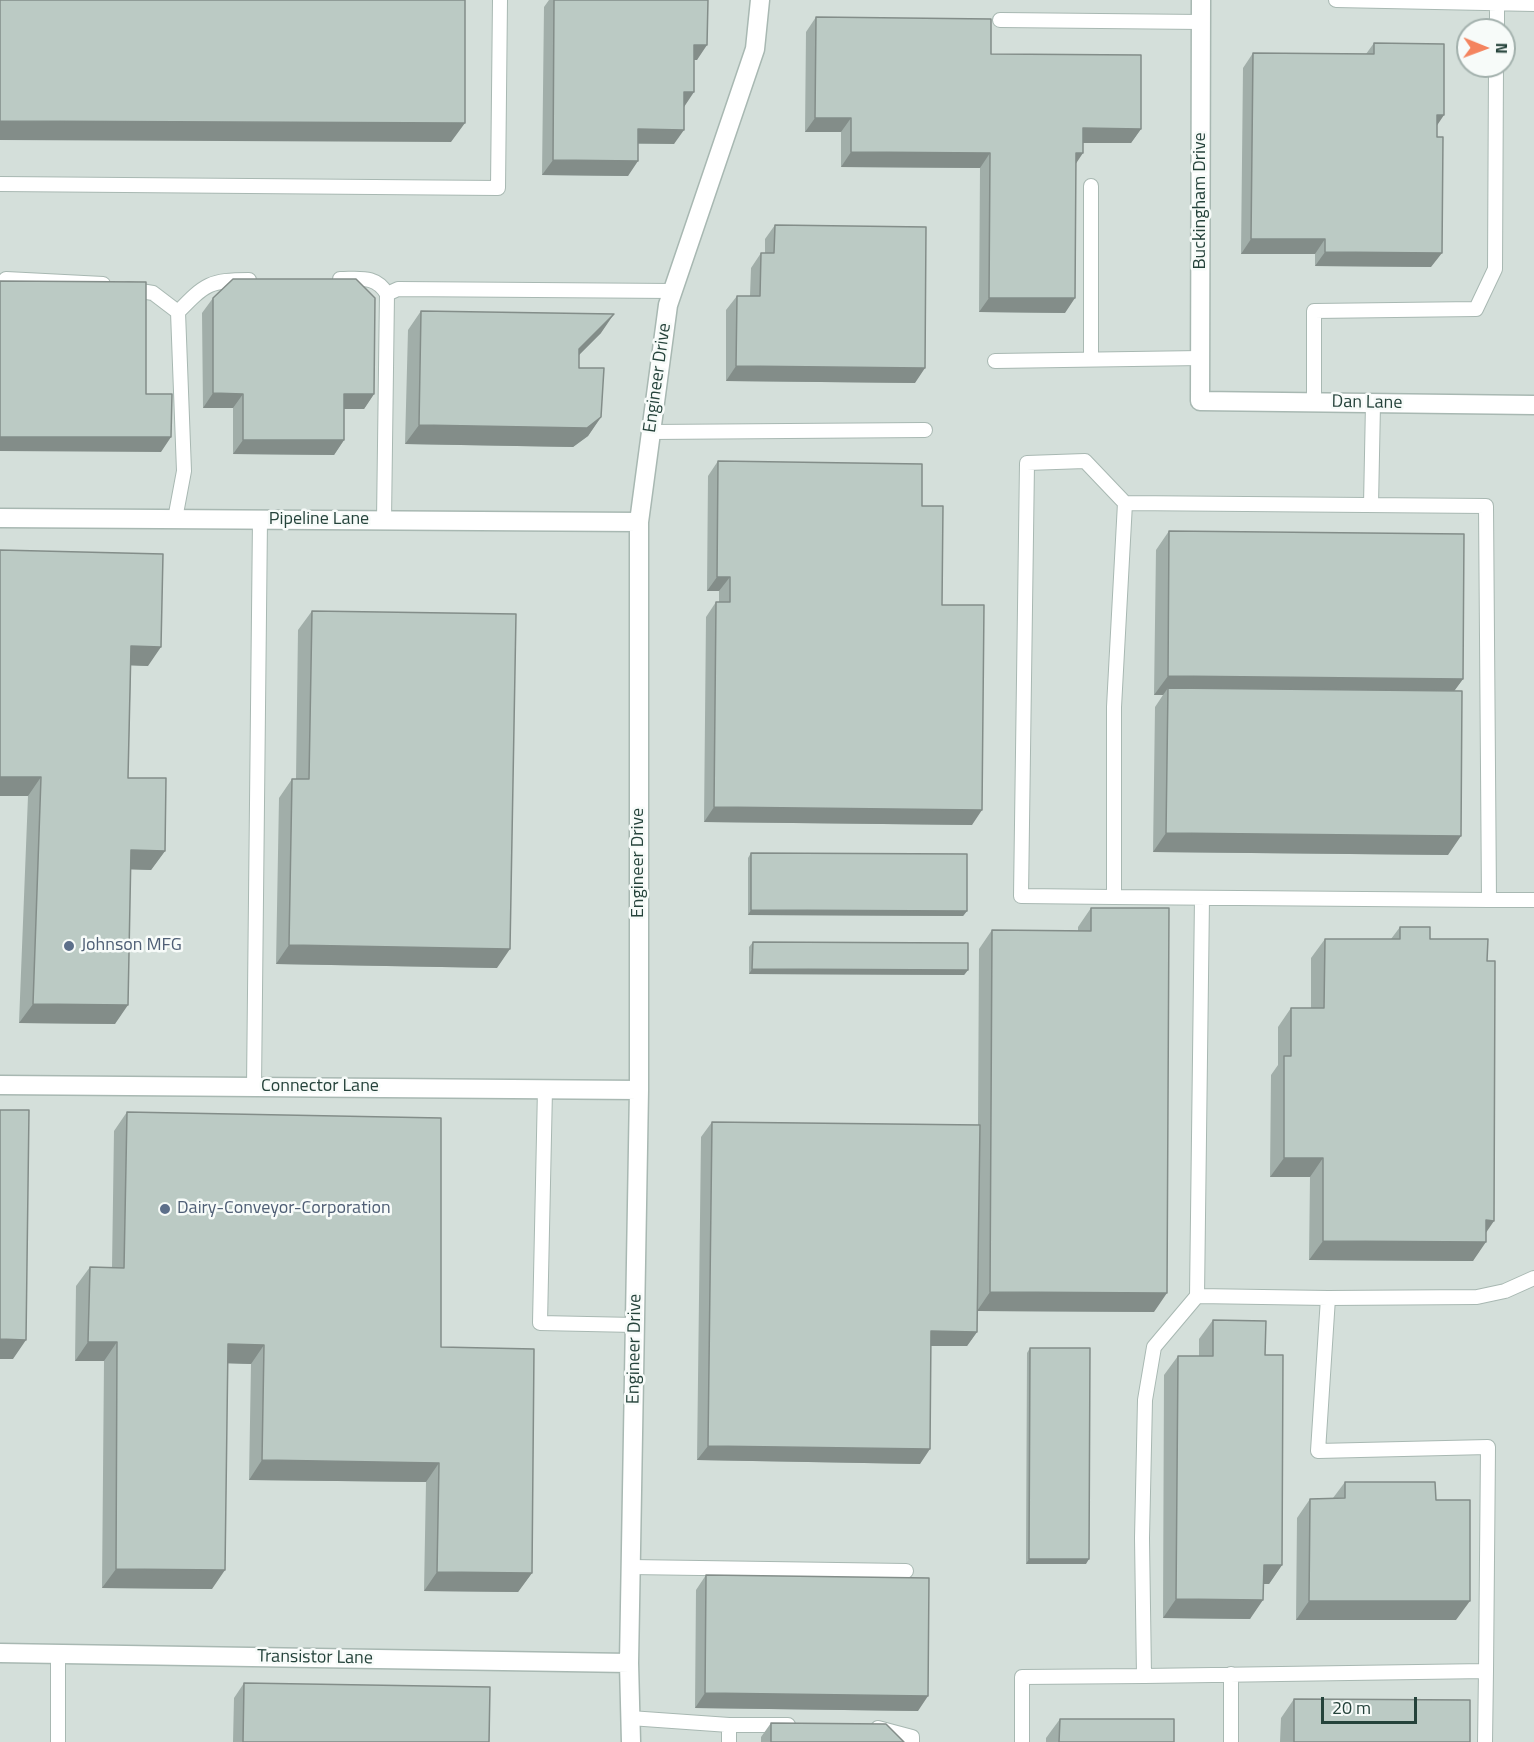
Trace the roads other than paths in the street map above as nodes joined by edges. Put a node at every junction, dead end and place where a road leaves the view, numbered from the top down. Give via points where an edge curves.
1 (500, 0) edge
2 (760, 0) edge
3 (1201, 0) edge
4 (1336, 0) edge
5 (1497, 2) edge
6 (1534, 4) edge
7 (1497, 18) edge
8 (1000, 20) dead end
9 (1201, 22) junction
10 (1496, 78) edge
11 (0, 184) edge
12 (1091, 186) dead end
13 (6, 279) edge
14 (326, 279) edge
15 (267, 280) edge
16 (673, 291) junction
17 (387, 294) junction
18 (178, 312) junction
19 (1201, 358) junction
20 (1091, 359) junction
21 (995, 361) dead end
22 (1200, 401) joint
23 (1314, 403) junction
24 (1373, 404) junction
25 (1534, 405) edge
26 (925, 430) dead end
27 (651, 432) junction
28 (1125, 503) junction
29 (1371, 505) junction
30 (0, 518) edge
31 (175, 519) junction
32 (260, 519) junction
33 (384, 520) junction
34 (639, 522) junction
35 (1114, 897) junction
36 (1202, 898) junction
37 (1489, 900) junction
38 (1534, 900) edge
39 (0, 1085) edge
40 (254, 1087) junction
41 (545, 1089) junction
42 (639, 1090) junction
43 (1534, 1278) edge
44 (1197, 1296) junction
45 (1328, 1298) junction
46 (635, 1325) junction
47 (631, 1567) junction
48 (906, 1571) dead end
49 (0, 1653) edge
50 (58, 1654) junction
51 (629, 1663) junction
52 (1486, 1671) junction
53 (1231, 1674) junction
54 (1144, 1676) junction
55 (630, 1718) junction
56 (862, 1724) edge
57 (729, 1725) junction
58 (806, 1725) edge
59 (58, 1742) edge
60 (631, 1742) edge
61 (729, 1742) edge
62 (912, 1742) edge
63 (1022, 1742) edge
64 (1231, 1742) edge
65 (1485, 1742) edge

1 - 11 lane via 498,188
2 - 16 street, Engineer Drive via 755,49
3 - 9 street, Buckingham Drive
4 - 5 lane
5 - 6 lane
5 - 7 lane
8 - 9 lane
9 - 19 street, Buckingham Drive
10 - 23 lane via 1495,269 1476,309 1314,311
12 - 20 lane
13 - 18 lane via 85,281 153,293
14 - 17 lane via 373,279
15 - 18 lane via 220,280
16 - 17 lane via 398,289
16 - 27 street, Engineer Drive
17 - 33 lane
18 - 31 lane via 184,471
19 - 20 lane
19 - 22 street, Buckingham Drive
20 - 21 lane
22 - 23 street, Dan Lane
23 - 24 street, Dan Lane
24 - 25 street, Dan Lane
24 - 29 lane
26 - 27 lane
27 - 34 street, Engineer Drive
28 - 29 lane
28 - 35 lane via 1114,707
28 - 35 lane via 1085,461 1027,463 1021,896
29 - 37 lane via 1486,506
30 - 31 street, Pipeline Lane
31 - 32 street, Pipeline Lane
32 - 33 street, Pipeline Lane
32 - 40 lane
33 - 34 street, Pipeline Lane
34 - 42 street, Engineer Drive
35 - 36 lane
36 - 37 lane
36 - 44 lane
37 - 38 lane
39 - 40 street, Connector Lane
40 - 41 street, Connector Lane
41 - 42 street, Connector Lane
41 - 46 lane via 540,1323
42 - 46 street, Engineer Drive
43 - 45 lane via 1505,1291 1477,1297
44 - 45 lane
44 - 54 lane via 1154,1347 1145,1400
45 - 52 lane via 1318,1451 1488,1447
46 - 47 street, Engineer Drive
47 - 48 lane
47 - 51 street, Engineer Drive
49 - 50 street, Transistor Lane
50 - 51 street, Transistor Lane
50 - 59 lane
51 - 55 street, Engineer Drive
52 - 53 lane
52 - 65 lane
53 - 54 lane
53 - 64 lane
54 - 63 lane via 1022,1677
55 - 57 lane
55 - 60 street, Engineer Drive
56 - 62 lane via 912,1737
57 - 58 lane
57 - 61 lane

